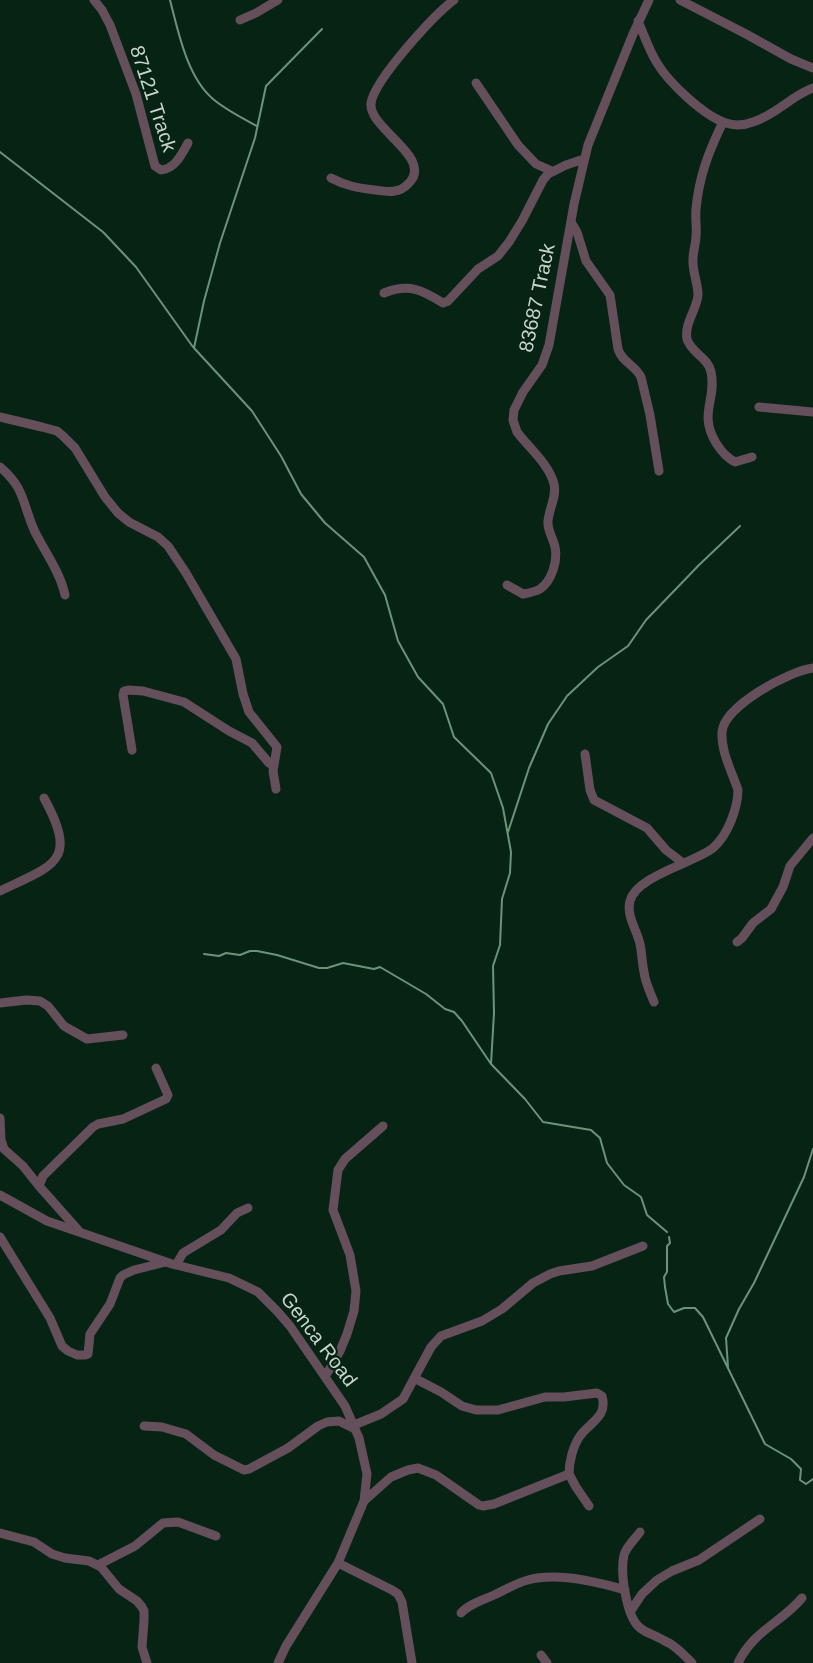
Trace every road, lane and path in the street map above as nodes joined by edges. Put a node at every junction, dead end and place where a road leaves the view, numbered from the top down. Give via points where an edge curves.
1 (94, 0) edge
2 (278, 0) edge
3 (454, 0) edge
4 (649, 0) edge
5 (680, 0) edge
6 (240, 20) dead end
7 (638, 21) junction
8 (813, 68) edge
9 (476, 82) dead end
10 (813, 88) edge
11 (723, 122) junction
12 (188, 143) dead end
13 (584, 159) junction
14 (552, 171) junction
15 (331, 178) dead end
16 (572, 222) junction
17 (384, 293) dead end
18 (759, 407) dead end
19 (813, 412) edge
20 (0, 417) edge
21 (752, 457) dead end
22 (0, 467) edge
23 (659, 471) dead end
24 (507, 585) dead end
25 (65, 595) dead end
26 (813, 668) edge
27 (132, 750) dead end
28 (585, 754) dead end
29 (274, 766) junction
30 (276, 789) dead end
31 (44, 798) dead end
32 (813, 838) edge
33 (683, 863) junction
34 (0, 891) edge
35 (737, 942) dead end
36 (654, 1002) dead end
37 (0, 1003) edge
38 (123, 1035) dead end
39 (156, 1068) dead end
40 (0, 1118) edge
41 (383, 1126) dead end
42 (39, 1186) junction
43 (0, 1195) edge
44 (248, 1208) dead end
45 (80, 1232) junction
46 (0, 1237) edge
47 (643, 1246) dead end
48 (166, 1262) junction
49 (176, 1265) junction
50 (325, 1377) junction
51 (414, 1378) junction
52 (144, 1426) dead end
53 (355, 1427) junction
54 (569, 1474) junction
55 (364, 1501) junction
56 (589, 1506) dead end
57 (760, 1519) dead end
58 (640, 1532) dead end
59 (0, 1533) edge
60 (216, 1536) dead end
61 (338, 1563) junction
62 (98, 1565) junction
63 (625, 1590) junction
64 (802, 1598) dead end
65 (630, 1612) junction
66 (461, 1613) dead end
67 (541, 1654) dead end
68 (147, 1663) edge
69 (278, 1663) edge
70 (412, 1663) edge
71 (547, 1663) edge
72 (692, 1663) edge
73 (738, 1663) edge

1 - 12 street, 87121 Track via 110,25 136,94 155,166 161,170 170,168
2 - 6 street
3 - 15 street via 432,19 393,66 371,103 374,116 415,167 414,177 404,188 393,192 344,185
4 - 7 street, 83687 Track
5 - 8 street
7 - 11 street via 663,72 686,96
7 - 13 street, 83687 Track
9 - 14 street via 518,145 536,164
10 - 11 street via 757,121 740,125
11 - 21 street via 708,152 698,188 693,257 698,292 687,336 692,348 709,365 707,417 713,438 735,462
13 - 14 street
13 - 16 street, 83687 Track
14 - 17 street via 498,256 482,266 448,301 443,303 407,288
16 - 23 street via 586,261 610,295 620,356 641,377
16 - 24 street, 83687 Track via 547,351 516,403 513,416 514,427 554,485 548,525 557,556 549,578 538,590 523,594
18 - 19 street
20 - 29 street via 57,431 75,448 118,513 168,546 236,660 245,704 277,747
22 - 25 street via 22,494
26 - 33 street via 797,671 773,684 726,720 723,745 738,790 736,807 726,832 714,847
27 - 29 street via 123,695 128,690 184,702 245,739
28 - 33 street via 594,800 647,828
29 - 30 street
31 - 34 street via 59,832 59,852 36,875
32 - 35 street via 789,869 771,909
33 - 36 street via 645,883 629,902 646,983
37 - 38 street via 40,1001 64,1026 87,1039
39 - 42 street via 168,1095 166,1099 123,1119 93,1127 47,1172
40 - 42 street via 4,1149
41 - 50 street via 338,1170 333,1210 350,1255 356,1291 347,1334
42 - 45 street
43 - 45 street, Genca Road via 47,1221
44 - 49 street via 183,1253
45 - 48 street, Genca Road
46 - 48 street via 50,1318 62,1346 82,1356 88,1354 90,1334 123,1275
47 - 51 street via 592,1266 559,1271 533,1283 492,1316 441,1336
48 - 49 street, Genca Road
49 - 50 street, Genca Road via 229,1278 258,1292 278,1311
50 - 53 street, Genca Road
51 - 53 street via 403,1399
51 - 54 street via 476,1410 498,1410 545,1397 600,1393 604,1408 579,1438
52 - 53 street via 186,1434 214,1455 244,1470 327,1422 339,1421
53 - 55 street, Genca Road via 367,1474
54 - 55 street via 483,1506 436,1475 418,1468 391,1477
54 - 56 street
55 - 61 street, Genca Road
57 - 65 street via 699,1560 657,1580
58 - 63 street via 624,1554
59 - 62 street via 34,1542 52,1554
60 - 62 street via 178,1522 163,1523 135,1546
61 - 69 street, Genca Road
61 - 70 street via 398,1594
62 - 68 street via 118,1589 142,1607 142,1647
63 - 65 street
63 - 66 street via 573,1578 537,1578 525,1580
64 - 73 street via 753,1641
65 - 72 street via 640,1628 672,1645
67 - 71 street

